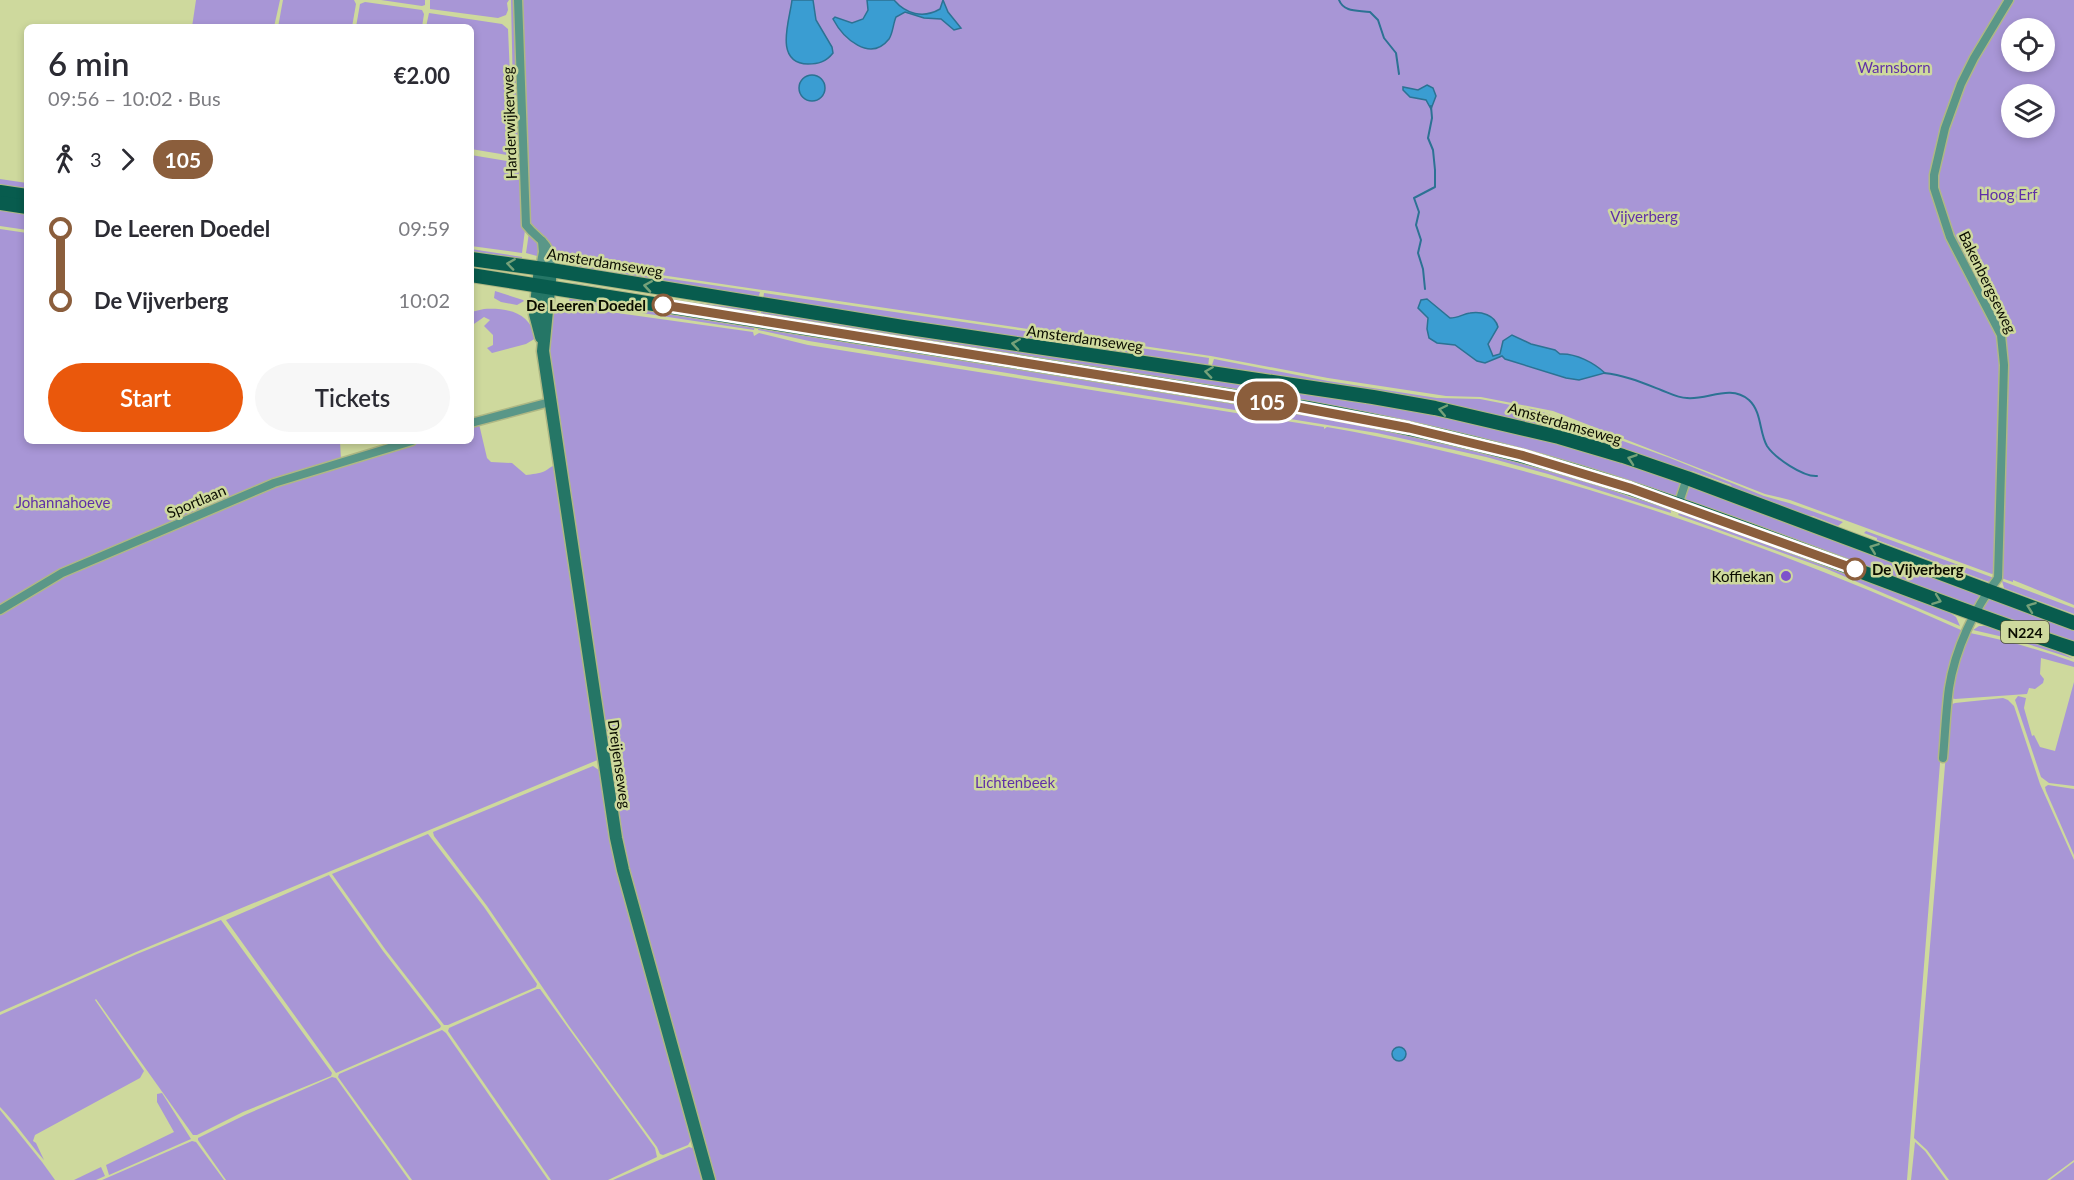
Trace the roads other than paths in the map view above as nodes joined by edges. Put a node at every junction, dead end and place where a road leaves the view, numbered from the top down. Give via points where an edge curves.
1 (518, 0) edge
2 (2009, 0) edge
3 (0, 192) edge
4 (24, 196) edge
5 (0, 203) edge
6 (24, 207) edge
7 (474, 259) edge
8 (546, 269) junction
9 (474, 275) edge
10 (544, 286) junction
11 (550, 402) junction
12 (474, 422) edge
13 (402, 444) edge
14 (1687, 478) junction
15 (1678, 505) junction
16 (1988, 591) junction
17 (0, 610) edge
18 (1976, 614) junction
19 (2074, 623) edge
20 (2074, 650) edge
21 (1944, 758) dead end
22 (709, 1180) edge

1 - 8 street, Harderwijkerweg via 525,217 526,225 541,238 550,254
2 - 16 street, Bakenbergseweg via 1961,84 1934,175 1934,188 1950,237 2003,342 1999,574
3 - 4 main road
5 - 6 main road
8 -> 7 main road, Amsterdamseweg / N224
8 - 10 main road, Dreijenseweg
14 -> 8 main road, Amsterdamseweg / N224 via 1559,436 1435,408
9 - 10 main road, N224
10 - 11 main road, Dreijenseweg via 535,314
10 - 15 main road, N224 via 1366,419 1521,455
11 - 12 street
11 - 22 main road, Dreijenseweg via 619,853
13 - 17 street, Sportlaan via 274,483 62,573
14 - 15 street
16 -> 14 main road, Amsterdamseweg / N224
15 -> 18 main road, N224
16 - 18 street, Bakenbergseweg
19 -> 16 main road, Amsterdamseweg / N224
18 - 20 main road, N224
18 - 21 street, Bakenbergseweg via 1966,630 1952,677

